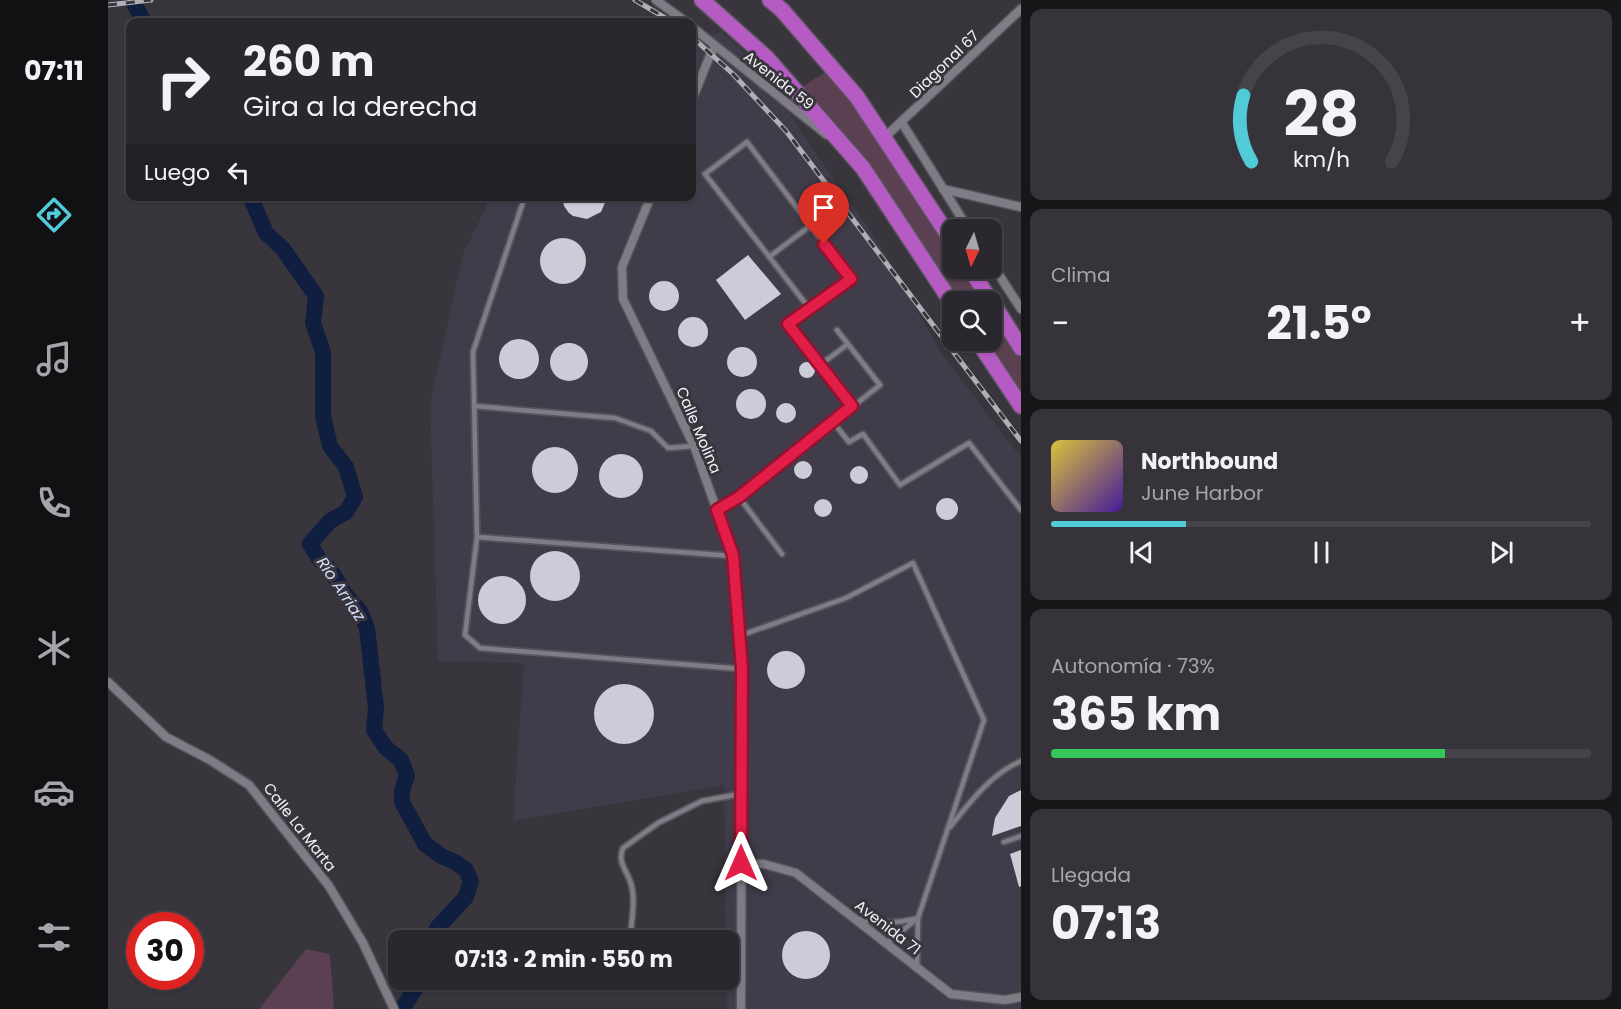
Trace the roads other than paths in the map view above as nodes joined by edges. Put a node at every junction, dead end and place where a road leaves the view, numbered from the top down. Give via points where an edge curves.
1 (656, 0) edge
2 (702, 0) edge
3 (770, 0) edge
4 (1021, 9) edge
5 (681, 18) edge
6 (696, 30) edge
7 (716, 47) junction
8 (696, 90) edge
9 (902, 123) junction
10 (885, 136) junction
11 (850, 154) junction
12 (943, 189) junction
13 (523, 201) edge
14 (649, 201) edge
15 (1021, 207) edge
16 (962, 219) edge
17 (942, 225) edge
18 (810, 226) junction
19 (769, 257) junction
20 (1002, 279) edge
21 (944, 291) edge
22 (810, 308) junction
23 (1021, 309) edge
24 (1002, 319) edge
25 (837, 330) dead end
26 (848, 344) junction
27 (1021, 348) edge
28 (984, 351) edge
29 (820, 365) junction
30 (474, 406) junction
31 (852, 406) junction
32 (1021, 406) edge
33 (833, 422) junction
34 (694, 446) junction
35 (739, 497) junction
36 (717, 510) junction
37 (1021, 510) edge
38 (477, 537) junction
39 (782, 554) dead end
40 (733, 555) junction
41 (739, 636) junction
42 (742, 669) junction
43 (108, 682) edge
44 (1021, 761) edge
45 (740, 794) junction
46 (946, 832) junction
47 (1021, 836) edge
48 (1004, 842) dead end
49 (741, 863) junction
50 (918, 918) junction
51 (856, 919) junction
52 (631, 930) edge
53 (887, 944) junction
54 (917, 967) junction
55 (1021, 997) edge
56 (392, 1005) edge
57 (741, 1009) edge

1 - 5 street
2 - 11 highway via 766,57
3 - 10 highway via 857,97
4 - 9 street, Diagonal 67
6 - 7 street, Avenida 59
7 - 8 street
7 - 11 street, Avenida 59
9 - 10 street, Diagonal 67
9 - 12 street
10 - 17 highway
11 - 21 highway
12 - 15 street
12 - 16 street
13 - 30 lane via 473,352
14 - 34 street, Calle Molina via 622,267 623,299
18 - 19 lane
18 - 19 lane via 747,142 705,174
18 - 22 lane via 851,279
19 - 22 lane
20 - 23 street
22 - 29 lane via 788,324
24 - 27 highway
25 - 26 lane
26 - 29 lane
26 - 31 lane via 880,385
28 - 32 highway
29 - 31 lane
30 - 34 lane via 615,418 651,430 668,448
30 - 38 lane
31 - 33 lane
33 - 35 lane
33 - 37 lane via 849,442 863,434 900,485 969,443
34 - 36 street, Calle Molina
35 - 36 lane
35 - 39 lane
36 - 40 street, Calle Molina
38 - 40 lane
38 - 42 lane via 465,635 480,648
40 - 41 street, Calle Molina
41 - 42 street, Calle Molina
41 - 46 lane via 846,598 913,563 984,720
42 - 45 street, Calle Molina
43 - 56 street, Calle La Marta via 165,737 249,784 329,886 363,943
44 - 46 lane via 1004,768
45 - 49 street, Calle Molina
45 - 52 lane via 702,801 658,823 623,848 621,863 633,894
46 - 50 lane
47 - 48 lane
49 - 51 street, Avenida 71 via 764,864 796,873
49 - 57 street, Calle Molina
50 - 51 lane via 900,923
50 - 53 lane
50 - 54 lane
51 - 53 street, Avenida 71
53 - 54 street, Avenida 71
54 - 55 street, Avenida 71 via 951,993 1005,1000

